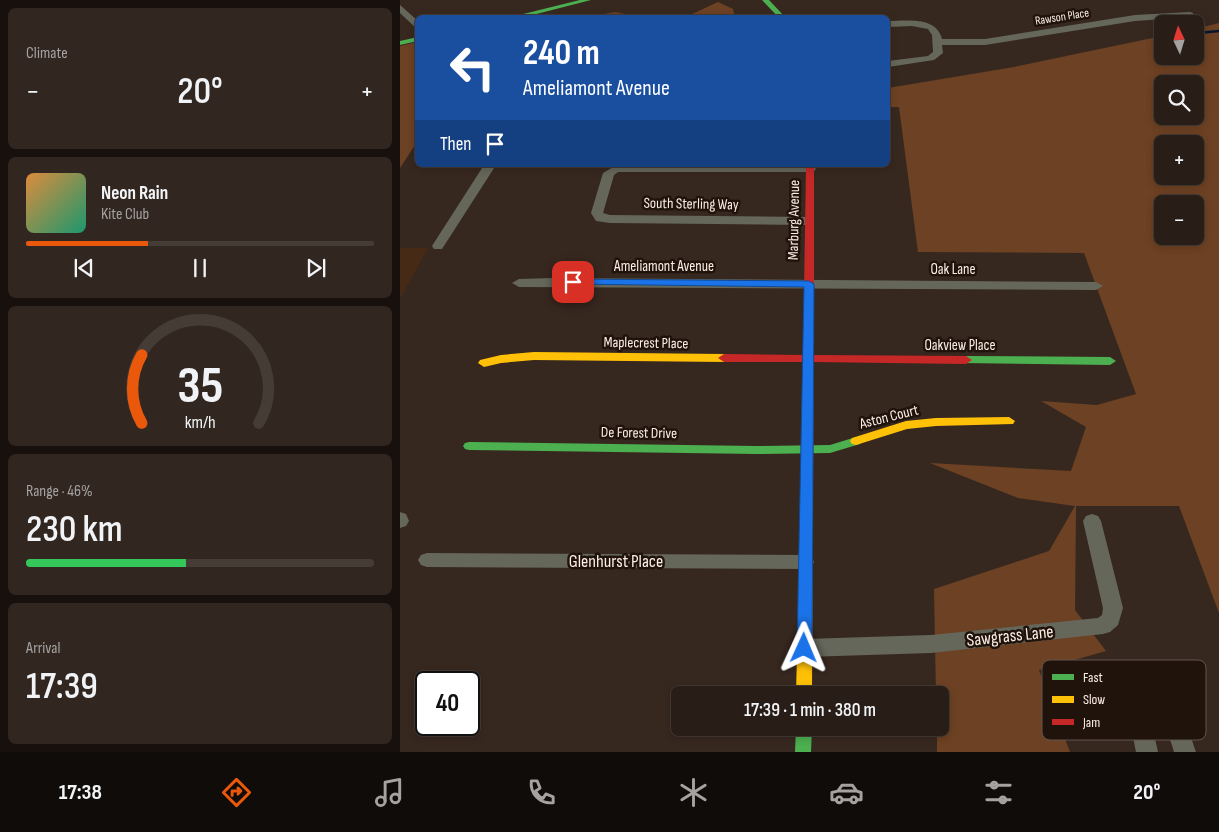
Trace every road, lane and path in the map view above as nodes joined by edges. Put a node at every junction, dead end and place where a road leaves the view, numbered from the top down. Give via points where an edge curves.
1 (588, 0) edge
2 (765, 0) edge
3 (400, 8) edge
4 (523, 15) edge
5 (780, 15) edge
6 (1154, 17) edge
7 (415, 24) edge
8 (890, 24) edge
9 (415, 40) edge
10 (938, 42) junction
11 (400, 43) edge
12 (890, 64) edge
13 (489, 167) edge
14 (810, 167) edge
15 (808, 221) junction
16 (438, 246) dead end
17 (519, 283) dead end
18 (809, 284) junction
19 (1096, 286) dead end
20 (809, 358) junction
21 (1110, 361) dead end
22 (484, 364) dead end
23 (1009, 421) dead end
24 (469, 446) dead end
25 (808, 450) junction
26 (1092, 521) dead end
27 (427, 560) dead end
28 (805, 562) junction
29 (804, 648) junction
30 (804, 686) edge
31 (804, 736) edge
32 (803, 752) edge

1 - 4 street
2 - 5 street
3 - 7 street
6 - 10 street, Rawson Place via 985,42
8 - 10 street via 927,25 934,29
9 - 11 street
10 - 12 street via 938,53 934,57
13 - 16 street
14 - 15 street, Marburg Avenue
14 - 15 street, South Sterling Way via 623,167 609,173 597,213 605,219
15 - 18 street, Marburg Avenue
17 - 18 street, Ameliamont Avenue
18 - 19 street, Oak Lane
18 - 20 street, Marburg Avenue
20 - 21 street, Oakview Place
20 - 22 street, Maplecrest Place via 518,357
20 - 25 street, Marburg Avenue
23 - 25 street, Aston Court via 936,422 906,426 830,448
24 - 25 street, De Forest Drive
25 - 28 street, Marburg Avenue
26 - 29 street, Sawgrass Lane via 1113,608 1111,619 1103,626 931,644
27 - 28 street, Glenhurst Place
28 - 29 street, Marburg Avenue
29 - 30 street, Marburg Avenue
31 - 32 street

